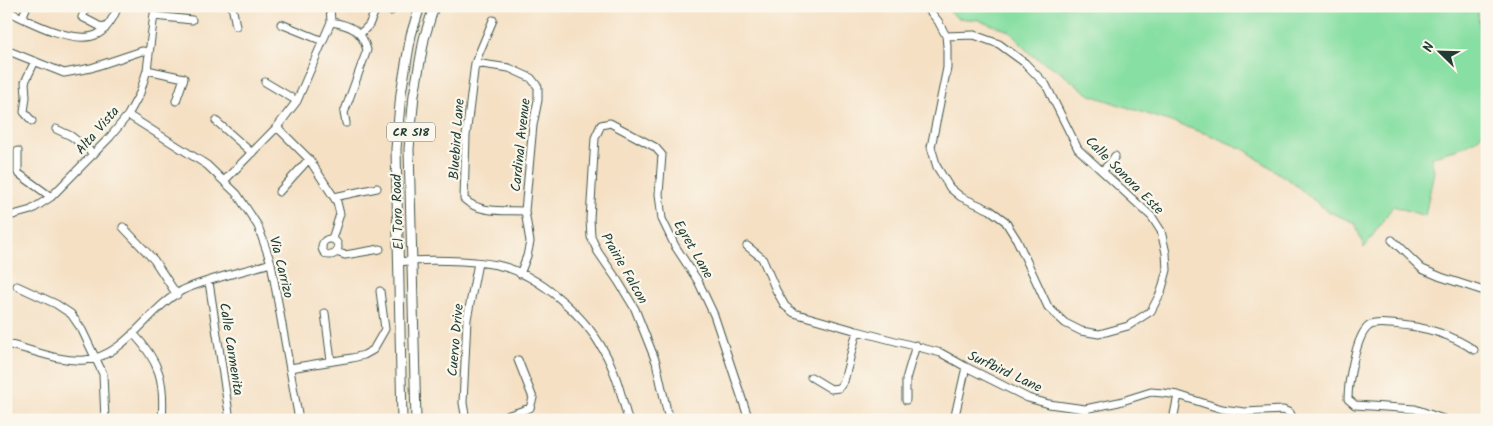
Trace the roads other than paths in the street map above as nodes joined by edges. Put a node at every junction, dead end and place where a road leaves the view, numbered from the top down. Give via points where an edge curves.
1 (26, 6) edge
2 (87, 6) edge
3 (102, 6) edge
4 (155, 6) edge
5 (232, 6) edge
6 (330, 6) edge
7 (377, 6) edge
8 (420, 6) edge
9 (434, 6) edge
10 (923, 6) edge
11 (118, 8) edge
12 (6, 10) edge
13 (391, 11) dead end
14 (154, 16) junction
15 (22, 18) junction
16 (192, 20) dead end
17 (493, 20) dead end
18 (331, 22) junction
19 (281, 24) dead end
20 (236, 26) dead end
21 (105, 29) junction
22 (360, 34) junction
23 (946, 36) junction
24 (324, 41) junction
25 (6, 50) edge
26 (149, 52) junction
27 (35, 61) junction
28 (475, 63) junction
29 (147, 70) junction
30 (265, 82) dead end
31 (176, 101) dead end
32 (297, 101) junction
33 (128, 115) junction
34 (32, 121) dead end
35 (216, 121) dead end
36 (346, 124) dead end
37 (601, 125) joint
38 (277, 127) junction
39 (56, 129) dead end
40 (18, 151) dead end
41 (252, 153) junction
42 (94, 154) junction
43 (1114, 156) dead end
44 (309, 159) junction
45 (1102, 172) junction
46 (225, 180) junction
47 (377, 188) dead end
48 (278, 192) dead end
49 (51, 197) junction
50 (334, 197) junction
51 (526, 211) junction
52 (6, 217) edge
53 (123, 226) dead end
54 (332, 239) junction
55 (1392, 240) dead end
56 (747, 246) dead end
57 (380, 249) dead end
58 (336, 252) junction
59 (412, 261) junction
60 (398, 262) junction
61 (271, 263) junction
62 (478, 263) junction
63 (520, 274) junction
64 (209, 282) junction
65 (17, 286) dead end
66 (380, 291) dead end
67 (1487, 292) edge
68 (177, 295) junction
69 (325, 314) dead end
70 (857, 331) junction
71 (133, 333) junction
72 (6, 344) edge
73 (916, 345) junction
74 (1474, 350) dead end
75 (96, 357) junction
76 (518, 360) dead end
77 (331, 361) junction
78 (966, 367) junction
79 (290, 368) junction
80 (811, 377) dead end
81 (1178, 395) junction
82 (906, 400) dead end
83 (1085, 409) junction
84 (1244, 416) edge
85 (105, 420) edge
86 (162, 420) edge
87 (230, 420) edge
88 (299, 420) edge
89 (402, 420) edge
90 (416, 420) edge
91 (466, 420) edge
92 (495, 420) edge
93 (628, 420) edge
94 (669, 420) edge
95 (748, 420) edge
96 (954, 420) edge
97 (1087, 420) edge
98 (1173, 420) edge
99 (1294, 420) edge
100 (1446, 420) edge

1 - 15 street
2 - 21 street via 82,17
3 - 11 street
4 - 14 street, Alta Vista
5 - 20 street
6 - 18 street
7 - 13 street
7 - 22 street via 369,26
8 - 60 main road, El Toro Road / CR S18 via 411,35 399,112 396,149
9 - 59 main road, El Toro Road / CR S18 via 424,39 414,95 409,150
10 - 23 street via 938,21
11 - 21 street
12 - 15 street
14 - 16 street
14 - 26 street, Alta Vista
15 - 21 street via 67,35 91,36
17 - 28 street, Bluebird Lane
18 - 22 street via 350,26
18 - 24 street
19 - 24 street
22 - 36 street via 367,50 344,113
23 - 45 street, Calle Sonora Este via 974,35 1000,44 1025,63 1046,85 1078,149
23 - 45 street, Calle Sonora Este via 947,68 931,147 937,167 950,188 1005,221 1048,307 1065,323 1081,331 1099,334 1128,326 1151,311 1167,270 1161,231 1152,217
24 - 32 street
25 - 27 street
26 - 27 street via 142,51 91,68 64,73
26 - 29 street, Alta Vista
27 - 34 street via 24,82 24,112
28 - 51 street, Cardinal Avenue via 509,68 531,78 538,87
28 - 51 street, Bluebird Lane via 466,136 464,199 472,206 488,210
29 - 31 street via 184,78
29 - 33 street, Alta Vista
30 - 32 street
32 - 38 street
33 - 42 street, Alta Vista
33 - 46 street, Via Carrizo
35 - 41 street
37 - 94 street, Prairie Falcon via 595,138 591,237 635,308 656,362
37 - 95 street, Egret Lane via 610,123 655,147 662,155 659,194 662,218 714,315
38 - 41 street
38 - 44 street
39 - 42 street
40 - 49 street via 18,174
41 - 46 street
42 - 49 street, Alta Vista
43 - 45 street
44 - 48 street
44 - 50 street
46 - 61 street, Via Carrizo via 258,226
47 - 50 street
49 - 52 street, Alta Vista via 32,210
50 - 54 street via 340,214
51 - 63 street, Cardinal Avenue via 530,242
53 - 68 street via 154,260
54 - 58 street via 337,243
54 - 58 street via 323,242 322,251 327,255
55 - 67 street via 1422,269
56 - 70 street, Surfbird Lane via 762,258 776,290 790,310
57 - 58 street via 344,255
59 - 60 street
59 - 62 street
59 - 90 main road, El Toro Road / CR S18
60 - 89 main road, El Toro Road / CR S18
61 - 64 street
61 - 79 street, Via Carrizo
62 - 63 street
62 - 91 street, Cuervo Drive via 467,319 463,403
63 - 93 street via 562,300 584,322 605,352
64 - 68 street
64 - 87 street, Calle Carmenita
65 - 75 street via 71,314
66 - 77 street via 385,328 373,350 364,355
68 - 71 street
69 - 77 street
70 - 73 street, Surfbird Lane
70 - 80 street via 844,381 839,388 831,389
71 - 75 street via 112,350
71 - 86 street via 156,362 164,396
72 - 75 street via 64,359
73 - 78 street, Surfbird Lane via 941,353
73 - 82 street via 906,379
74 - 100 street via 1422,327 1378,323 1370,325 1362,333 1348,399 1356,405 1415,409
75 - 85 street via 103,374
76 - 92 street via 533,403 530,408
77 - 79 street
78 - 83 street, Surfbird Lane via 1028,398
78 - 96 street
79 - 88 street, Via Carrizo
81 - 83 street, Surfbird Lane via 1152,392
81 - 84 street, Surfbird Lane
81 - 98 street
83 - 97 street
84 - 99 street, Surfbird Lane via 1283,410

